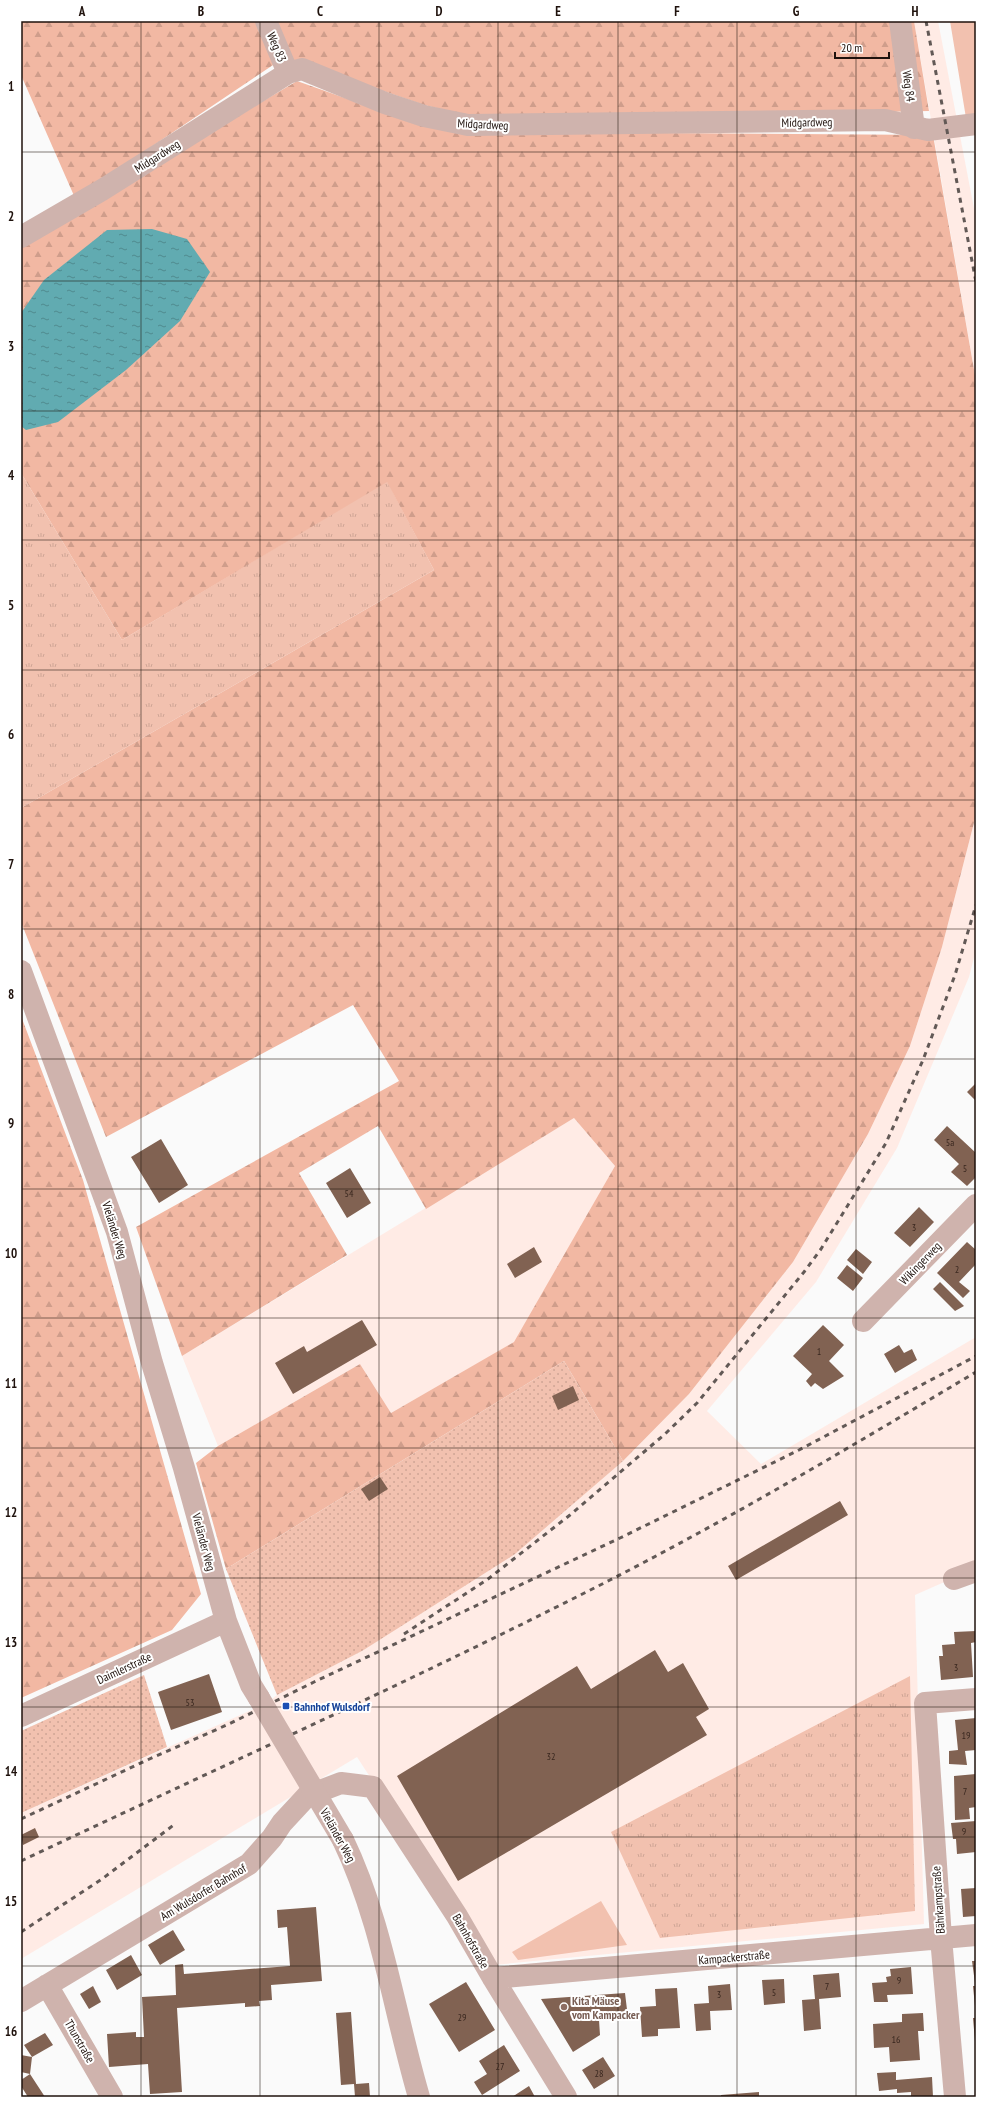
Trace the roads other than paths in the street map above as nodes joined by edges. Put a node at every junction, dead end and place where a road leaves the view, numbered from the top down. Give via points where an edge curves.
1 (266, 21) edge
2 (900, 21) edge
3 (288, 73) junction
4 (976, 124) edge
5 (914, 128) junction
6 (21, 237) edge
7 (21, 971) edge
8 (976, 1205) edge
9 (863, 1321) dead end
10 (976, 1571) edge
11 (954, 1579) dead end
12 (226, 1621) junction
13 (976, 1698) edge
14 (21, 1716) edge
15 (373, 1787) joint
16 (976, 1935) edge
17 (941, 1938) junction
18 (493, 1978) junction
19 (47, 1986) junction
20 (21, 2001) edge
21 (112, 2097) edge
22 (420, 2097) edge
23 (566, 2097) edge
24 (955, 2097) edge

1 - 3 street, Weg 83
2 - 5 street, Weg 84
3 - 5 street, Midgardweg via 302,69 385,103 424,116 468,125 885,120
3 - 6 street, Midgardweg via 102,190
4 - 5 street, Midgardweg via 928,130
7 - 12 street, Vieländer Weg via 117,1232
8 - 9 street, Wikingerweg
10 - 11 street
12 - 14 street, Daimlerstraße
12 - 22 street, Vieländer Weg, bridge via 251,1685 343,1840 356,1867 373,1918
13 - 17 street, Bährkampstraße via 925,1703
15 - 18 street, Bahnhofstraße via 457,1916
15 - 19 street, Am Wulsdorfer Bahnhof via 341,1783 307,1796 249,1864
16 - 17 street, Kampackerstraße
17 - 18 street, Kampackerstraße
17 - 24 street, Bährkampstraße
18 - 23 street, Bahnhofstraße
19 - 20 street, Am Wulsdorfer Bahnhof
19 - 21 street, Thunstraße

